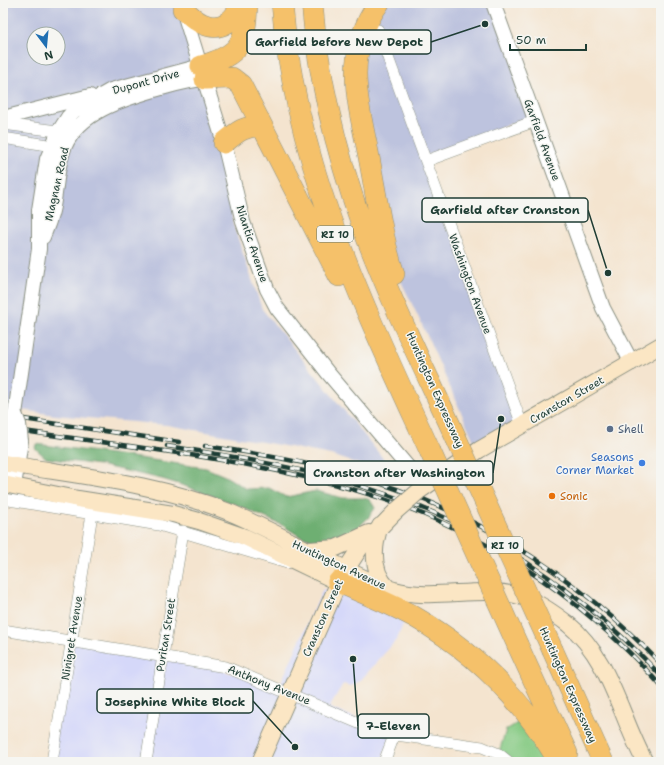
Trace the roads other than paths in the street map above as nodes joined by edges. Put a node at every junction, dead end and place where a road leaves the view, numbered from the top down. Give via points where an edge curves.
1 (241, 3) edge
2 (247, 3) edge
3 (282, 3) edge
4 (312, 3) edge
5 (379, 3) edge
6 (493, 3) edge
7 (182, 6) edge
8 (378, 30) dead end
9 (203, 73) junction
10 (111, 90) junction
11 (122, 100) joint
12 (3, 118) edge
13 (535, 121) junction
14 (3, 124) edge
15 (262, 126) junction
16 (65, 132) junction
17 (3, 138) edge
18 (224, 143) junction
19 (58, 147) junction
20 (426, 161) junction
21 (370, 321) junction
22 (661, 345) edge
23 (632, 363) junction
24 (435, 392) junction
25 (522, 425) junction
26 (10, 441) edge
27 (7, 466) edge
28 (8, 485) edge
29 (421, 488) junction
30 (3, 499) edge
31 (92, 514) junction
32 (380, 526) junction
33 (183, 531) junction
34 (306, 549) junction
35 (314, 571) junction
36 (342, 575) junction
37 (388, 588) junction
38 (3, 630) edge
39 (71, 641) junction
40 (163, 656) junction
41 (290, 694) junction
42 (394, 736) junction
43 (507, 760) edge
44 (52, 762) edge
45 (146, 762) edge
46 (260, 762) edge
47 (384, 762) edge
48 (559, 762) edge
49 (571, 762) edge
50 (604, 762) edge
51 (645, 762) edge

1 - 7 highway via 231,21 216,27 200,23
2 - 9 highway via 245,29 238,47
3 - 21 highway, RI 10 via 294,82 310,154 332,224
4 - 24 highway, Huntington Expressway / RI 10 via 324,83 351,189 375,257
5 - 24 highway via 366,25 360,45 356,74 358,96 389,259
6 - 13 street, Garfield Avenue
7 - 9 street, Niantic Avenue
8 - 20 street, Washington Avenue
9 - 10 street, Dupont Drive
9 - 11 street, Dupont Drive via 187,81
9 - 15 highway via 236,80
9 - 18 street, Niantic Avenue
10 - 12 street
10 - 16 street, Dupont Drive via 74,111 68,117
11 - 16 street, Magnan Road
13 - 20 street
13 - 23 street, Garfield Avenue via 602,308
14 - 16 street
15 - 18 highway via 243,128
15 - 21 highway via 335,270
16 - 19 street, Magnan Road
17 - 19 street
18 - 29 street, Niantic Avenue via 245,228 259,270 277,308
19 - 26 street, Magnan Road, bridge via 52,212 39,249 15,414 20,424
20 - 25 street, Washington Avenue
21 - 49 highway, RI 10, bridge
22 - 23 main road, Cranston Street
23 - 25 main road, Cranston Street
24 - 50 highway, Huntington Expressway / RI 10, bridge
25 - 29 main road, Cranston Street
26 - 27 street, Magnan Road
27 - 28 street, Magnan Road
27 - 34 main road, Huntington Avenue via 133,484 175,494 230,513
28 - 35 main road, Huntington Avenue via 195,519 245,537
29 - 32 main road, Cranston Street, bridge
30 - 31 street, Huntington Avenue
31 - 33 street, Huntington Avenue
31 - 39 street, Ninigret Avenue
32 - 34 main road via 358,540 336,548
32 - 36 main road, Cranston Street via 360,548
32 - 37 main road via 375,560 380,579
33 - 35 street, Huntington Avenue
33 - 40 street, Puritan Street
34 - 36 main road, Huntington Avenue
35 - 36 main road, Huntington Avenue
36 - 37 main road, Huntington Avenue
36 - 41 main road, Cranston Street
36 - 48 highway via 412,616 462,650 494,677 539,728
37 - 51 main road, Huntington Avenue via 433,595 508,594 525,598 553,613 576,632 595,655 613,688 632,738
38 - 39 street, Anthony Avenue
39 - 40 street, Anthony Avenue
39 - 44 street, Ninigret Avenue
40 - 41 street, Anthony Avenue via 226,667
40 - 45 street, Puritan Street
41 - 42 street, Anthony Avenue
41 - 46 main road, Cranston Street
42 - 43 street, Anthony Avenue via 482,747
42 - 47 street

